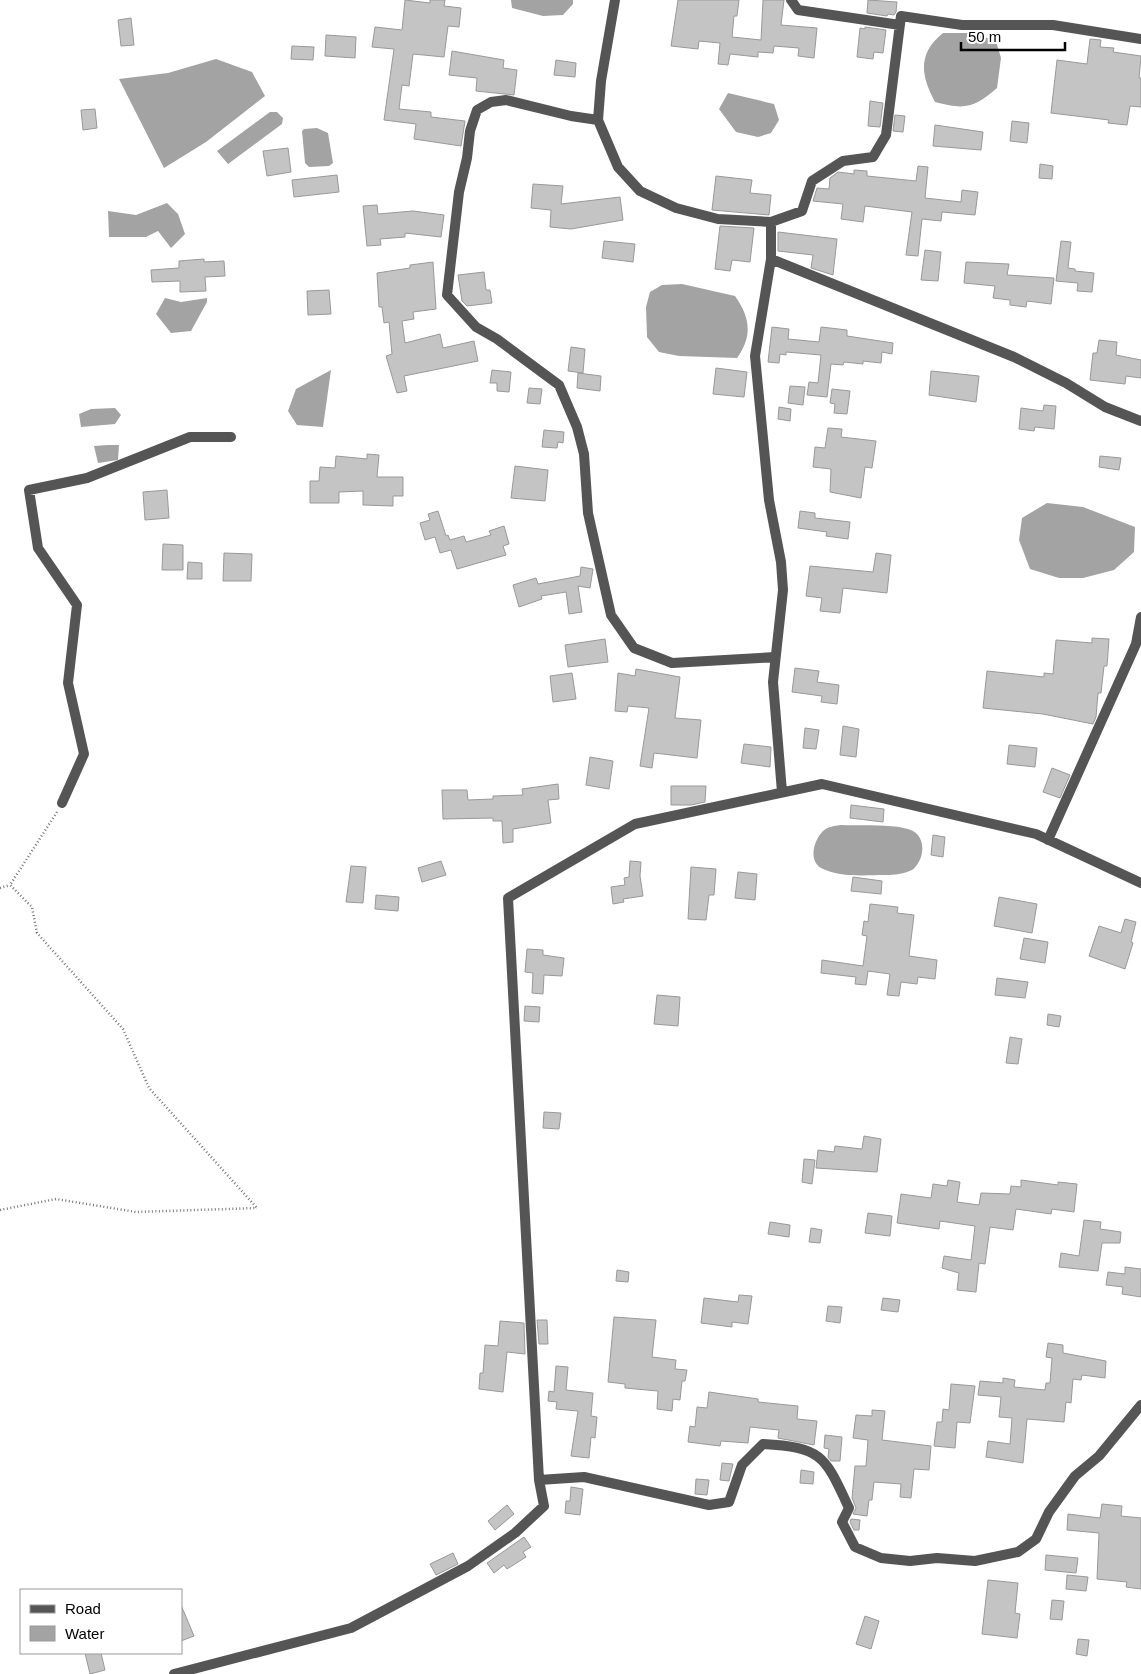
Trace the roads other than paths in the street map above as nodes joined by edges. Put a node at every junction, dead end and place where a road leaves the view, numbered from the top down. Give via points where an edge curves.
1 (614, 0) edge
2 (791, 0) edge
3 (900, 25) junction
4 (1141, 39) edge
5 (598, 120) junction
6 (771, 222) junction
7 (771, 259) junction
8 (1141, 421) edge
9 (231, 437) dead end
10 (1141, 617) edge
11 (775, 657) junction
12 (782, 792) junction
13 (62, 803) road end
14 (1048, 840) junction
15 (1141, 883) edge
16 (1141, 1405) edge
17 (538, 1480) junction
18 (174, 1674) edge

1 - 5 street
2 - 3 street via 798,10
3 - 4 street via 901,16 962,25 1053,25
3 - 6 street via 886,135 873,157 843,161 812,181 802,211
5 - 6 street via 618,167 640,191 676,208 718,219
5 - 11 street via 506,100 490,102 477,110 459,192 447,295 476,327 498,339 559,385 582,445 588,513 611,615 634,648 672,663
6 - 7 street
7 - 8 street via 1014,357 1066,383 1104,407
7 - 11 street via 755,356 770,500 782,571 783,590
9 - 13 street via 190,437 87,478 29,490 38,548 77,605 68,683 84,754
10 - 14 street via 1132,652
11 - 12 street via 773,682
12 - 14 street via 822,784 1036,834
12 - 17 street via 635,824 508,898
14 - 15 street
16 - 17 street via 1099,1456 1076,1476 1049,1512 1036,1539 1018,1552 975,1561 881,1558 855,1547 842,1522 850,1508 831,1468 813,1452 784,1445 762,1444 742,1465 729,1502 709,1505 584,1477
17 - 18 street via 544,1506 515,1533 468,1566 351,1628

